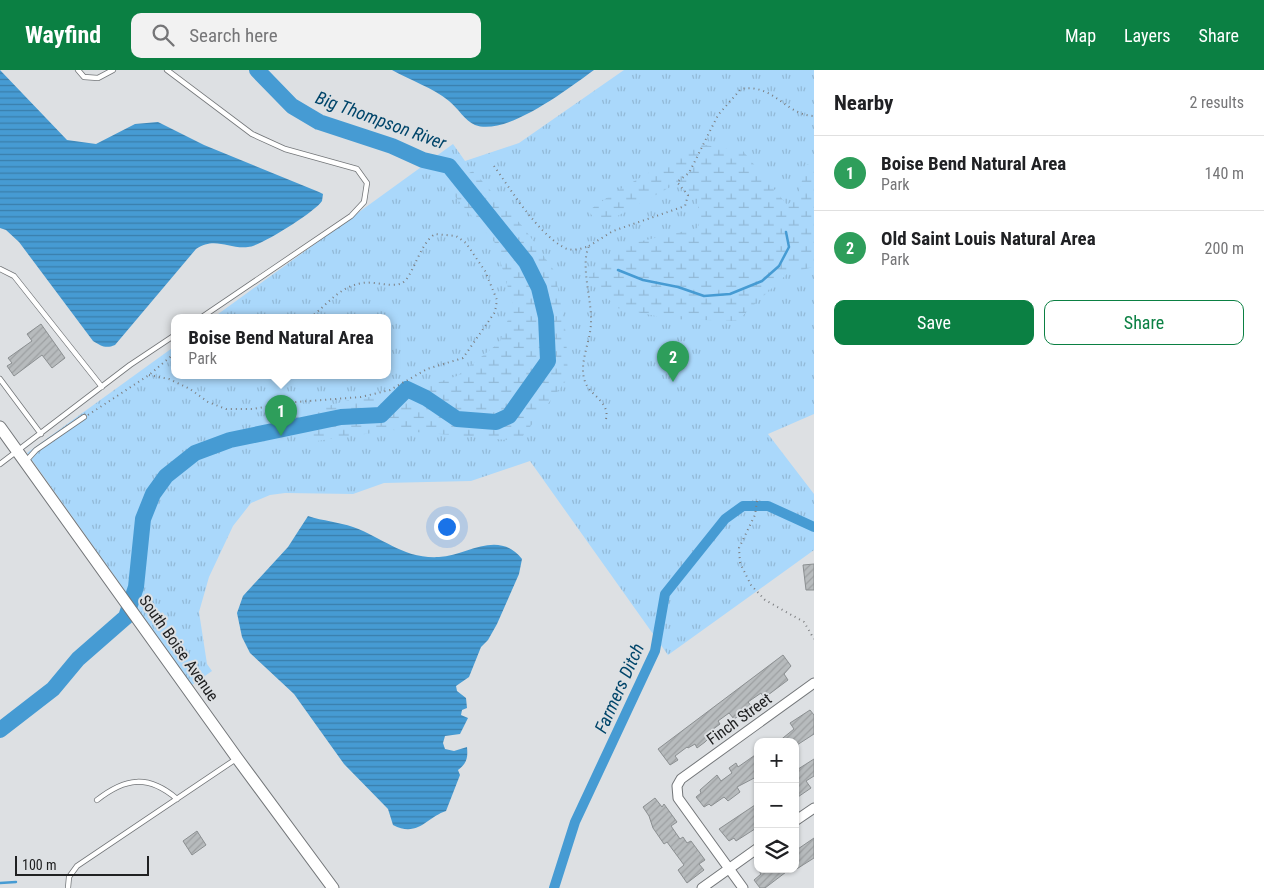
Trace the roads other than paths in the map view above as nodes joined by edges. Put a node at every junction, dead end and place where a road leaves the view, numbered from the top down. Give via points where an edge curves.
1 (78, 70) edge
2 (113, 70) edge
3 (167, 70) edge
4 (0, 269) edge
5 (206, 314) edge
6 (171, 338) edge
7 (0, 379) edge
8 (102, 387) junction
9 (84, 417) road end
10 (0, 427) edge
11 (41, 434) junction
12 (18, 452) junction
13 (26, 462) junction
14 (0, 464) edge
15 (814, 683) edge
16 (236, 758) junction
17 (177, 799) junction
18 (97, 800) dead end
19 (814, 808) edge
20 (799, 818) edge
21 (754, 851) edge
22 (729, 868) junction
23 (68, 888) edge
24 (333, 888) edge
25 (702, 888) edge
26 (743, 888) edge

1 - 2 lane via 84,77 98,78
3 - 5 lane via 252,134 285,149 357,169 367,183 364,202 351,216
4 - 8 lane via 14,276
6 - 8 lane
7 - 11 lane
8 - 11 lane
9 - 13 lane via 36,450
10 - 12 main road, South Boise Avenue
11 - 12 lane
12 - 13 main road, South Boise Avenue
12 - 14 lane
13 - 16 main road, South Boise Avenue
15 - 22 street, Finch Street via 681,779 677,786 678,798
16 - 17 lane
16 - 24 main road, South Boise Avenue
17 - 18 lane via 154,784 126,782
17 - 23 lane via 77,866 69,877
19 - 20 street
21 - 22 street
22 - 25 street
22 - 26 street

